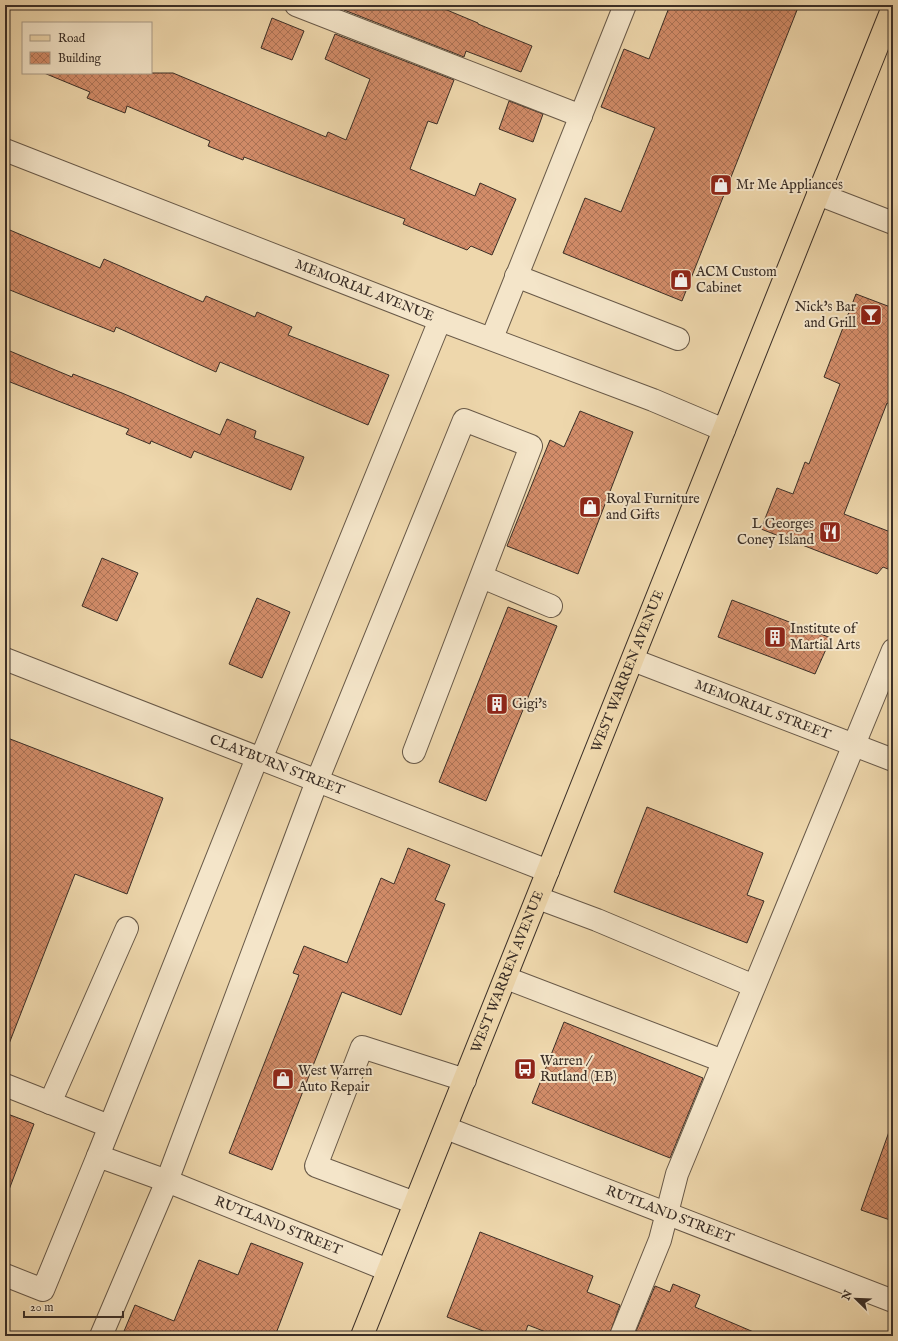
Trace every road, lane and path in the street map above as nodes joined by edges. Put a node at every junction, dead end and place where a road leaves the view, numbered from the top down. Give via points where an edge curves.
1 (296, 5) edge
2 (625, 5) edge
3 (893, 7) edge
4 (581, 116) junction
5 (5, 150) edge
6 (818, 194) junction
7 (893, 223) edge
8 (516, 276) junction
9 (440, 320) junction
10 (492, 338) junction
11 (678, 339) dead end
12 (724, 430) junction
13 (482, 577) junction
14 (551, 606) dead end
15 (893, 650) edge
16 (5, 659) edge
17 (633, 660) junction
18 (854, 745) junction
19 (414, 752) dead end
20 (259, 758) junction
21 (893, 760) edge
22 (317, 782) junction
23 (548, 871) junction
24 (538, 898) junction
25 (128, 928) dead end
26 (506, 978) junction
27 (754, 986) junction
28 (723, 1061) junction
29 (465, 1080) junction
30 (5, 1085) edge
31 (50, 1103) junction
32 (109, 1126) junction
33 (446, 1128) junction
34 (98, 1156) junction
35 (168, 1181) junction
36 (415, 1203) junction
37 (666, 1213) junction
38 (388, 1270) junction
39 (5, 1275) edge
40 (893, 1301) edge
41 (101, 1336) edge
42 (362, 1336) edge
43 (621, 1336) edge

1 - 4 street
2 - 4 street
3 - 6 main road, WEST WARREN AVENUE
4 - 8 street
5 - 9 street, MEMORIAL AVENUE
6 - 7 street
6 - 12 main road, WEST WARREN AVENUE
8 - 10 street
8 - 11 street
9 - 10 street, MEMORIAL AVENUE
9 - 20 street
10 - 12 street, MEMORIAL AVENUE
12 - 17 main road, WEST WARREN AVENUE
13 - 14 street
13 - 19 street
13 - 22 street via 531,446 464,420
15 - 18 street
16 - 20 street, CLAYBURN STREET
17 - 18 street, MEMORIAL STREET
17 - 23 main road, WEST WARREN AVENUE
18 - 21 street, MEMORIAL STREET
18 - 27 street
20 - 22 street, CLAYBURN STREET
20 - 32 street
22 - 23 street, CLAYBURN STREET
22 - 35 street
23 - 24 main road, WEST WARREN AVENUE
24 - 26 main road, WEST WARREN AVENUE
24 - 27 street
25 - 31 street
26 - 28 street
26 - 29 main road, WEST WARREN AVENUE
27 - 28 street
28 - 37 street via 678,1174
29 - 33 main road, WEST WARREN AVENUE
29 - 36 street via 362,1047 316,1166
30 - 31 street
31 - 32 street
32 - 34 street
33 - 36 main road, WEST WARREN AVENUE
33 - 37 street, RUTLAND STREET
34 - 35 street, RUTLAND STREET
34 - 39 street via 43,1290
35 - 38 street, RUTLAND STREET
35 - 41 street
36 - 38 main road, WEST WARREN AVENUE
37 - 40 street, RUTLAND STREET
37 - 43 street via 660,1240
38 - 42 main road, WEST WARREN AVENUE

